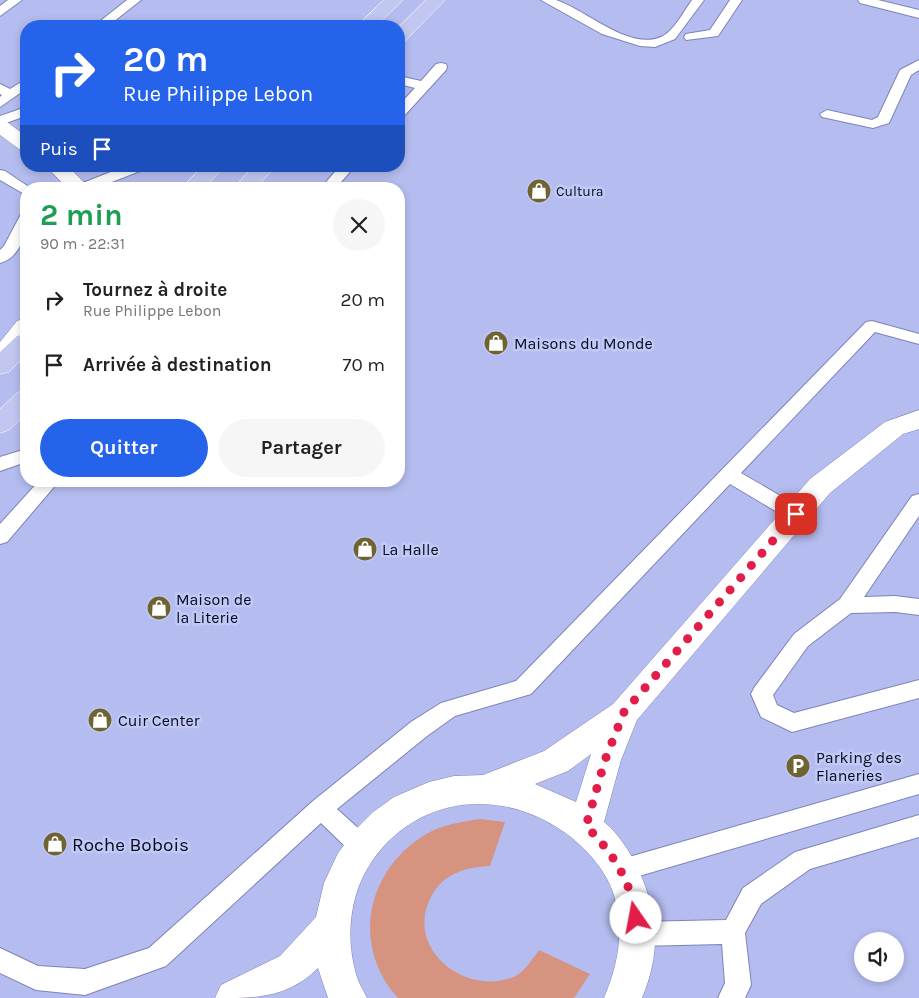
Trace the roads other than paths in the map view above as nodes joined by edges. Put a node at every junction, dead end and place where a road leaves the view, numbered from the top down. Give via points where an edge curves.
1 (16, 0) edge
2 (135, 0) edge
3 (394, 0) edge
4 (436, 0) edge
5 (547, 0) edge
6 (698, 0) edge
7 (736, 0) edge
8 (864, 0) edge
9 (880, 2) edge
10 (0, 12) edge
11 (919, 14) edge
12 (108, 20) edge
13 (372, 20) edge
14 (405, 31) edge
15 (690, 37) dead end
16 (919, 64) edge
17 (441, 67) dead end
18 (405, 81) edge
19 (20, 86) edge
20 (424, 86) junction
21 (4, 95) edge
22 (405, 107) edge
23 (20, 113) edge
24 (827, 114) dead end
25 (0, 121) edge
26 (0, 126) edge
27 (20, 141) edge
28 (62, 172) edge
29 (124, 172) edge
30 (209, 172) edge
31 (260, 172) edge
32 (343, 172) edge
33 (0, 174) edge
34 (73, 182) edge
35 (98, 182) edge
36 (199, 182) edge
37 (250, 182) edge
38 (333, 182) edge
39 (20, 187) edge
40 (20, 228) edge
41 (20, 243) edge
42 (6, 253) edge
43 (20, 334) edge
44 (919, 339) edge
45 (20, 348) edge
46 (0, 359) edge
47 (0, 366) edge
48 (20, 405) edge
49 (919, 419) edge
50 (0, 424) edge
51 (20, 457) edge
52 (0, 464) edge
53 (729, 475) junction
54 (45, 487) edge
55 (919, 501) edge
56 (796, 514) junction
57 (0, 537) edge
58 (847, 605) junction
59 (919, 607) edge
60 (919, 689) edge
61 (624, 712) junction
62 (919, 784) edge
63 (488, 788) junction
64 (321, 808) junction
65 (586, 826) junction
66 (919, 826) edge
67 (361, 846) junction
68 (622, 870) junction
69 (332, 926) junction
70 (732, 932) junction
71 (638, 934) junction
72 (0, 960) edge
73 (234, 998) edge
74 (348, 998) edge
75 (623, 998) edge
76 (731, 998) edge

1 - 10 lane
2 - 12 lane
3 - 13 main road
4 - 14 main road
5 - 6 lane via 621,38 654,43 668,39
7 - 15 lane via 714,33
8 - 9 lane
9 - 11 lane
16 - 24 lane via 905,73 884,120 873,124
17 - 20 lane
18 - 20 lane
19 - 21 lane
20 - 22 lane
23 - 25 lane
26 - 27 street
28 - 34 street
29 - 35 lane
30 - 36 main road
31 - 37 main road
32 - 38 lane
33 - 39 lane
40 - 42 lane
41 - 42 lane
43 - 46 street
44 - 53 lane via 872,326
45 - 47 main road
48 - 50 main road
49 - 56 street via 894,428 820,486
51 - 52 lane
53 - 56 lane
53 - 64 lane via 523,688 449,709
54 - 57 lane
55 - 58 lane
56 - 61 street
58 - 59 lane
58 - 60 lane via 801,640 767,686 762,694 769,711 792,723
61 - 63 street via 556,761
61 - 65 street via 605,760
62 - 68 lane
63 - 65 street via 523,793 557,806
63 - 67 street via 452,790 418,801 386,820
64 - 67 lane
64 - 72 lane via 157,957 85,982 36,978
65 - 68 street via 606,846
66 - 70 lane via 803,860 752,896
67 - 69 street via 340,883
68 - 71 street via 633,901
69 - 73 street via 293,969
69 - 74 street via 334,960
70 - 71 lane
70 - 76 lane via 738,984
71 - 75 street via 635,966

